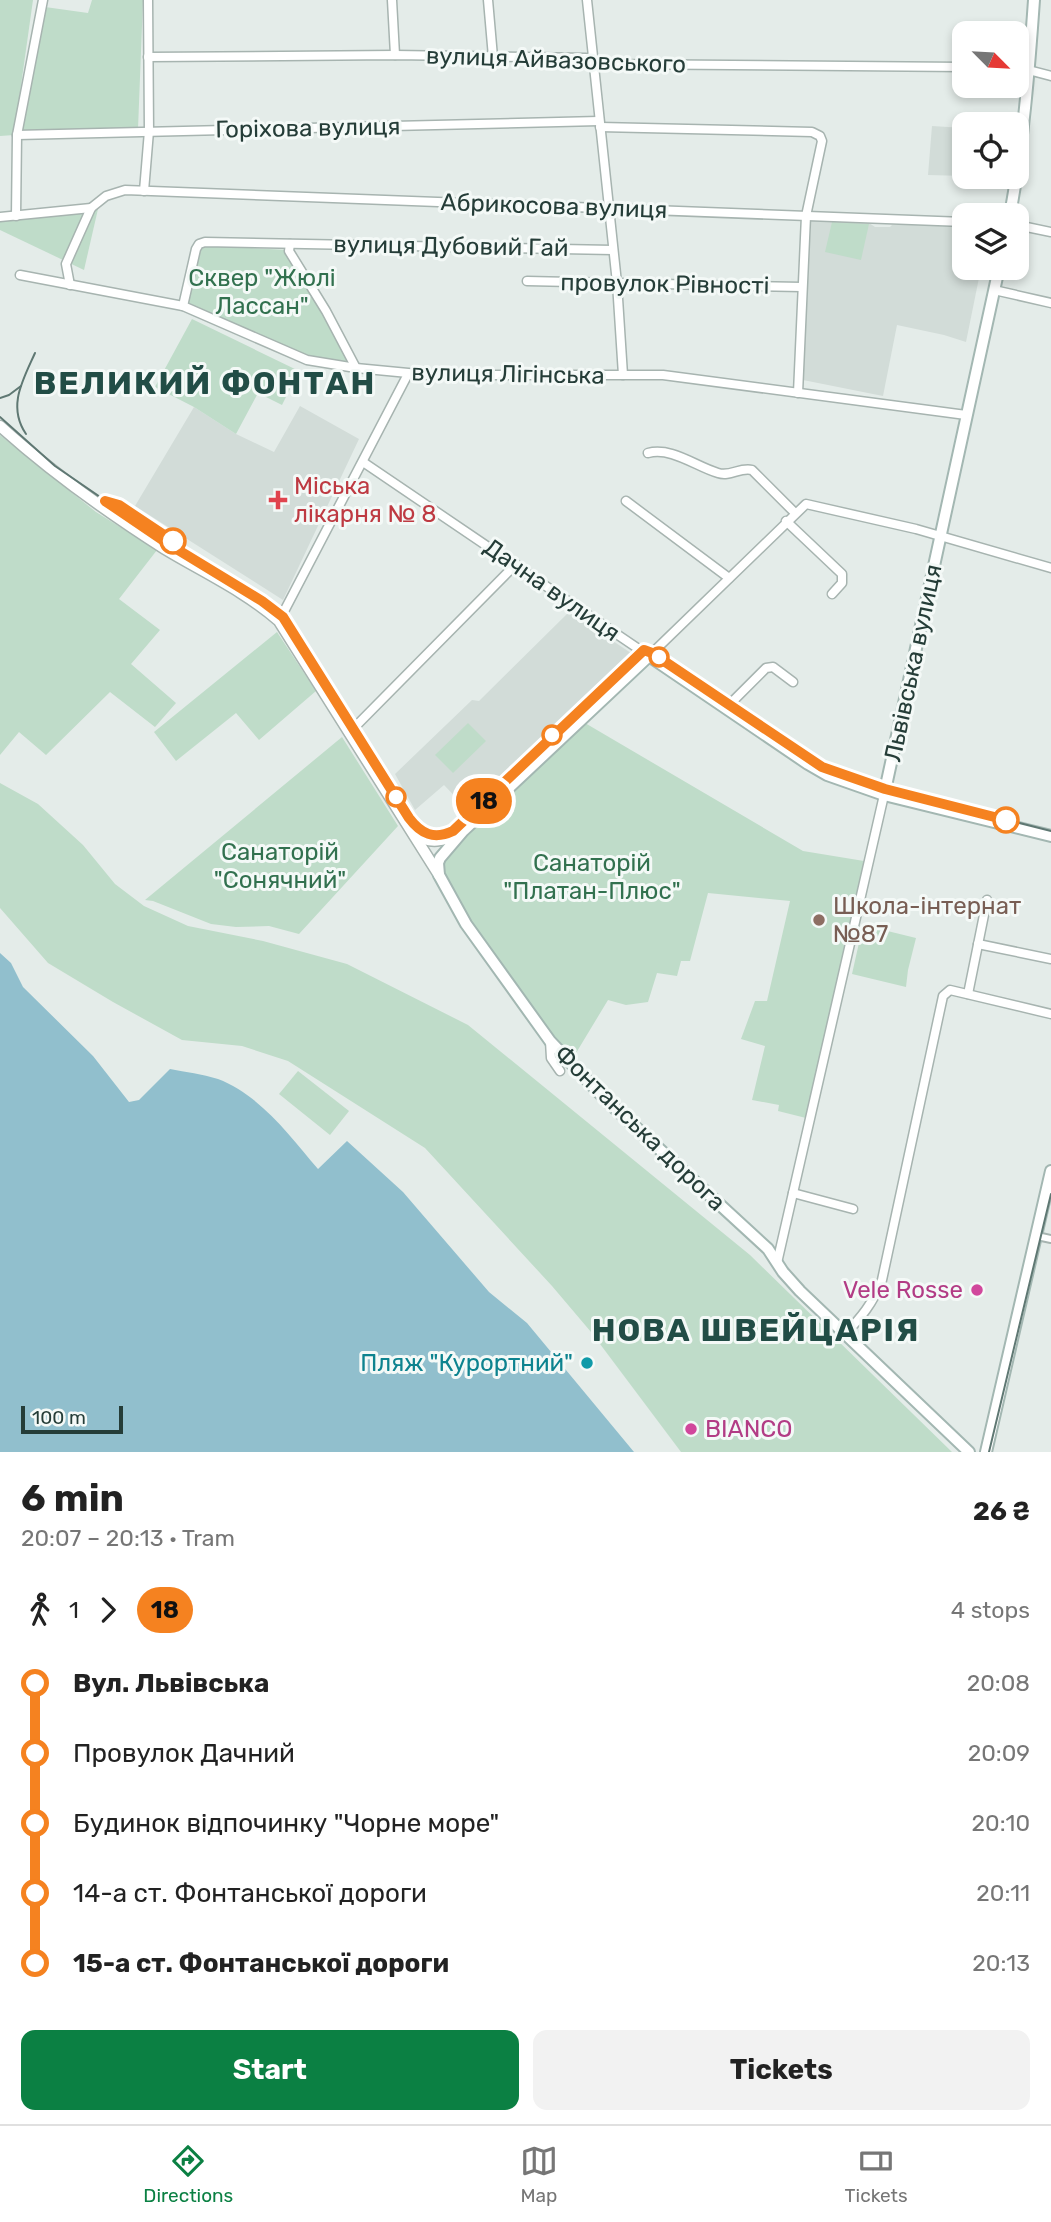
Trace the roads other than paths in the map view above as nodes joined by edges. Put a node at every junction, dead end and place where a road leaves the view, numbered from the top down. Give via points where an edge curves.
1 (43, 0) edge
2 (148, 0) edge
3 (393, 0) edge
4 (488, 0) edge
5 (587, 0) edge
6 (1034, 0) edge
7 (395, 55) junction
8 (148, 57) junction
9 (493, 57) junction
10 (593, 61) junction
11 (952, 67) edge
12 (1029, 71) joint
13 (1051, 76) edge
14 (1026, 98) edge
15 (599, 124) junction
16 (149, 131) junction
17 (17, 135) junction
18 (144, 191) junction
19 (1012, 203) edge
20 (609, 207) junction
21 (91, 208) junction
22 (16, 216) junction
23 (806, 216) junction
24 (0, 217) edge
25 (952, 222) edge
26 (1029, 227) edge
27 (1051, 232) edge
28 (290, 244) junction
29 (613, 250) junction
30 (20, 275) dead end
31 (996, 280) edge
32 (527, 281) dead end
33 (617, 283) junction
34 (70, 285) junction
35 (802, 287) junction
36 (994, 289) junction
37 (1051, 303) edge
38 (183, 306) junction
39 (356, 369) junction
40 (408, 374) junction
41 (623, 375) junction
42 (798, 393) junction
43 (966, 415) junction
44 (0, 426) edge
45 (648, 453) dead end
46 (363, 462) junction
47 (626, 501) dead end
48 (795, 513) junction
49 (786, 522) junction
50 (941, 536) junction
51 (516, 564) junction
52 (1051, 568) edge
53 (729, 578) junction
54 (832, 594) dead end
55 (279, 621) junction
56 (649, 656) junction
57 (793, 682) dead end
58 (726, 708) junction
59 (349, 733) junction
60 (884, 795) junction
61 (410, 829) junction
62 (463, 831) junction
63 (1051, 836) edge
64 (439, 875) junction
65 (987, 900) dead end
66 (978, 944) junction
67 (1051, 959) edge
68 (968, 994) junction
69 (1051, 1014) edge
70 (550, 1041) junction
71 (560, 1071) dead end
72 (1051, 1171) edge
73 (793, 1193) junction
74 (853, 1209) dead end
75 (1037, 1236) junction
76 (1051, 1239) edge
77 (777, 1263) junction
78 (844, 1335) junction
79 (986, 1450) edge
80 (968, 1451) edge

1 - 17 street
2 - 8 street
3 - 7 street
4 - 9 street
5 - 10 street
6 - 12 main road
7 - 8 street, вулиця Айвазовського
7 - 9 street, вулиця Айвазовського
8 - 16 street
9 - 10 street, вулиця Айвазовського
10 - 11 street, вулиця Айвазовського
10 - 15 street
12 - 13 street
14 - 19 main road
15 - 16 street, Горіхова вулиця
15 - 20 street
15 - 23 street, Горіхова вулиця via 818,134 822,141
16 - 17 street, Горіхова вулиця
16 - 18 street
17 - 22 street
18 - 20 street, Абрикосова вулиця
18 - 21 street, Абрикосова вулиця via 106,196
20 - 23 street, Абрикосова вулиця
20 - 29 street
21 - 22 street
21 - 34 street via 66,264
22 - 24 street
23 - 25 street, Абрикосова вулиця
23 - 35 street
26 - 27 street
28 - 29 street, вулиця Дубовий Гай
28 - 38 street, вулиця Дубовий Гай via 202,242 196,249
28 - 39 street via 289,251
29 - 33 street
30 - 34 street, вулиця Лігінська
31 - 36 main road, Львівська вулиця
32 - 33 street, провулок Рівності
33 - 35 street, провулок Рівності
33 - 41 street
34 - 38 street, вулиця Лігінська
35 - 42 street
36 - 37 street
36 - 43 main road, Львівська вулиця
38 - 39 street, вулиця Лігінська via 307,360
39 - 40 street, вулиця Лігінська
40 - 41 street, вулиця Лігінська
40 - 46 street
41 - 42 street, вулиця Лігінська via 663,375
42 - 43 street, вулиця Лігінська
43 - 50 main road, Львівська вулиця
44 - 55 street, Фонтанська дорога via 52,471
45 - 48 street via 661,450 722,474 752,470
46 - 51 street, Дачна вулиця
46 - 55 street
47 - 53 street
48 - 49 street
48 - 50 street via 808,504
49 - 53 street
49 - 54 street via 842,574 842,583
50 - 52 street
50 - 60 main road, Львівська вулиця
51 - 56 street, Дачна вулиця
51 - 59 street
53 - 56 street
55 - 59 street, Фонтанська дорога
56 - 58 main road, Дачна вулиця
56 - 62 main road
57 - 58 street via 773,667 766,668
58 - 60 main road, Дачна вулиця via 827,775
59 - 61 street, Фонтанська дорога
60 - 63 main road, Дачна вулиця
60 - 73 street, Львівська вулиця
61 - 62 street via 431,841 446,840
61 - 64 street, Фонтанська дорога
62 - 64 main road via 440,858
64 - 70 main road, Фонтанська дорога via 466,924
65 - 66 street
66 - 67 street
66 - 68 street
68 - 69 street
68 - 78 street via 950,990 943,996 882,1280 865,1314
70 - 71 street via 551,1058
70 - 77 main road, Фонтанська дорога via 606,1100 768,1248
72 - 75 main road
73 - 74 street
73 - 77 street, Львівська вулиця
75 - 76 street
75 - 79 main road
77 - 78 main road, Фонтанська дорога
78 - 80 main road, Фонтанська дорога
79 - 80 main road

